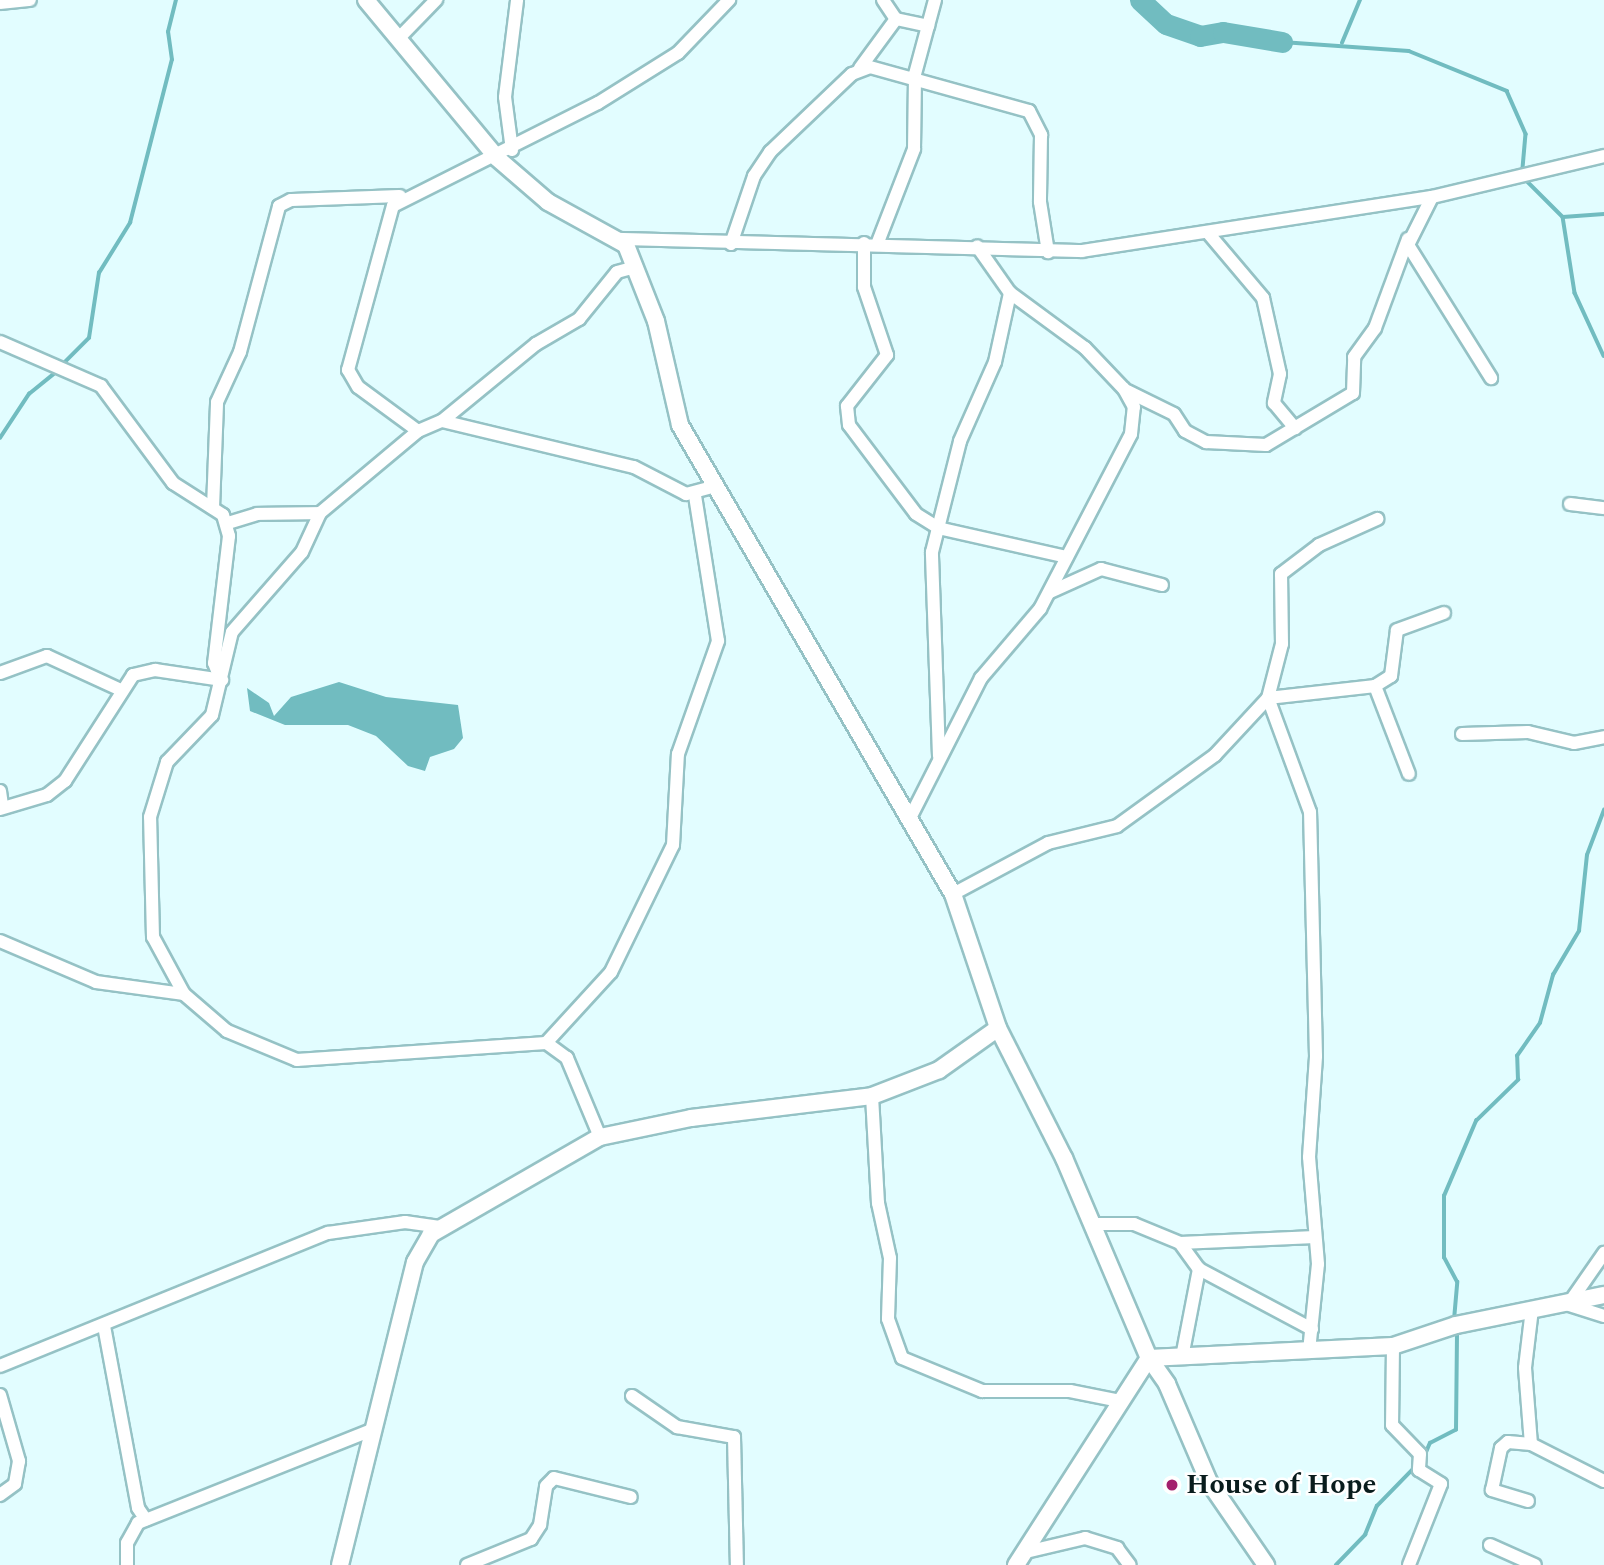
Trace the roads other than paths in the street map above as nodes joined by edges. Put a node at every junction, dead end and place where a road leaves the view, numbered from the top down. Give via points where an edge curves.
1 (30, 0) edge
2 (366, 0) edge
3 (436, 0) edge
4 (517, 0) edge
5 (729, 0) edge
6 (883, 0) edge
7 (935, 0) edge
8 (0, 3) edge
9 (897, 19) junction
10 (928, 26) junction
11 (400, 37) junction
12 (860, 68) junction
13 (915, 74) junction
14 (505, 154) junction
15 (1604, 155) edge
16 (400, 196) junction
17 (1432, 197) junction
18 (1209, 234) junction
19 (620, 239) junction
20 (1408, 239) junction
21 (878, 242) junction
22 (864, 243) junction
23 (731, 244) junction
24 (977, 246) junction
25 (1048, 252) junction
26 (636, 267) junction
27 (1010, 293) junction
28 (0, 342) edge
29 (1492, 378) dead end
30 (1124, 389) junction
31 (442, 421) junction
32 (1295, 428) junction
33 (418, 431) junction
34 (716, 486) junction
35 (695, 496) junction
36 (1570, 504) dead end
37 (213, 508) junction
38 (1604, 508) edge
39 (320, 513) junction
40 (1377, 519) dead end
41 (228, 523) junction
42 (938, 528) junction
43 (1067, 557) junction
44 (1162, 585) dead end
45 (1049, 592) junction
46 (1444, 613) dead end
47 (0, 673) edge
48 (222, 680) junction
49 (1375, 686) junction
50 (121, 690) junction
51 (1268, 698) junction
52 (1462, 734) dead end
53 (1604, 737) edge
54 (939, 756) junction
55 (1409, 774) dead end
56 (0, 790) edge
57 (1, 807) edge
58 (911, 816) junction
59 (953, 894) junction
60 (0, 941) edge
61 (184, 994) junction
62 (998, 1028) junction
63 (546, 1043) junction
64 (872, 1096) junction
65 (600, 1137) junction
66 (1092, 1223) junction
67 (440, 1227) junction
68 (1315, 1237) junction
69 (1180, 1243) junction
70 (1604, 1253) edge
71 (1199, 1269) junction
72 (1604, 1295) edge
73 (1567, 1303) junction
74 (1532, 1309) junction
75 (1604, 1316) edge
76 (104, 1326) junction
77 (1312, 1329) junction
78 (1393, 1346) junction
79 (1309, 1351) junction
80 (1183, 1352) junction
81 (1149, 1358) junction
82 (0, 1366) edge
83 (0, 1395) edge
84 (632, 1396) dead end
85 (1120, 1401) junction
86 (374, 1429) junction
87 (1531, 1444) junction
88 (1604, 1481) edge
89 (0, 1495) edge
90 (631, 1497) dead end
91 (1528, 1501) dead end
92 (146, 1520) junction
93 (1490, 1545) dead end
94 (1021, 1559) edge
95 (127, 1565) edge
96 (340, 1565) edge
97 (467, 1565) edge
98 (737, 1565) edge
99 (1130, 1565) edge
100 (1266, 1565) edge
101 (1409, 1565) edge
102 (1535, 1565) edge

1 - 8 street
2 - 11 street
3 - 11 street
4 - 14 street via 505,97
5 - 14 street via 678,52
6 - 9 street
7 - 10 street
9 - 10 street
9 - 12 street
10 - 13 street
11 - 14 street
12 - 13 street
12 - 23 street via 770,152 754,176
13 - 21 street via 914,149
13 - 25 street via 1023,107 1036,120
14 - 16 street
14 - 19 street via 548,202
15 - 17 street
16 - 33 street via 387,216 348,370 358,387
16 - 37 street via 291,200 279,206 240,352 217,402
17 - 18 street
17 - 20 street
18 - 25 street
18 - 32 street via 1264,298 1280,374 1274,403
19 - 23 street
19 - 26 street
20 - 29 street
20 - 32 street via 1375,328 1354,357 1353,393
21 - 22 street
21 - 24 street
22 - 23 street
22 - 42 street via 864,287 887,355 845,416 916,514
24 - 25 street
24 - 27 street
26 - 31 street via 617,272 579,319 536,344
26 - 34 street via 680,425
27 - 30 street via 1084,348
27 - 42 street via 995,362 960,441
28 - 37 street via 101,386 156,466
30 - 32 street via 1174,414 1185,431 1206,442 1258,447
30 - 43 street via 1134,407 1131,434
31 - 33 street
31 - 35 street via 634,467
33 - 39 street
34 - 35 street
34 - 58 street
35 - 63 street via 718,641 678,754 673,845 611,972
36 - 38 street
37 - 41 street
39 - 41 street via 257,514
39 - 48 street via 302,552 232,632
40 - 51 street via 1319,545 1281,575 1282,644
41 - 48 street via 214,663
42 - 43 street
42 - 54 street via 932,552
43 - 45 street
44 - 45 street via 1101,569
45 - 54 street via 981,678
46 - 49 street via 1397,630 1391,676
47 - 50 street via 47,656
48 - 50 street via 143,671
48 - 61 street via 206,726 161,772 150,817 153,937
49 - 51 street
49 - 55 street
50 - 57 street via 65,781 38,798
51 - 59 street via 1215,755 1116,826 1048,843
51 - 68 street via 1310,813 1316,1056 1309,1157
52 - 53 street via 1528,732 1574,743
54 - 58 street
56 - 57 street
58 - 59 street
59 - 62 street
60 - 61 street via 96,982
61 - 63 street via 227,1031 297,1060
62 - 64 street via 939,1070
62 - 66 street
63 - 65 street via 567,1058
64 - 65 street via 691,1118
64 - 85 street via 878,1203 890,1258 888,1320 902,1358 982,1391 1070,1391
65 - 67 street
66 - 69 street via 1134,1224
66 - 81 street
67 - 76 street via 405,1222 328,1233
67 - 86 street via 415,1262
68 - 69 street
68 - 77 street
69 - 71 street
70 - 73 street
71 - 77 street
71 - 80 street
72 - 73 street
73 - 74 street
73 - 75 street
74 - 78 street
74 - 87 street via 1525,1368
76 - 82 street
76 - 92 street via 138,1508
77 - 79 street
78 - 79 street
78 - 101 street via 1392,1425 1420,1454 1419,1471 1441,1484
79 - 80 street
80 - 81 street
81 - 85 street
81 - 100 street via 1167,1384 1209,1482
83 - 89 street via 19,1461 15,1484
84 - 98 street via 677,1427 734,1437
85 - 94 street
86 - 92 street
86 - 96 street
87 - 88 street
87 - 91 street via 1508,1442 1501,1448 1492,1490
90 - 97 street via 554,1478 531,1539
92 - 95 street via 132,1533
93 - 102 street
94 - 99 street via 1085,1538 1117,1548

